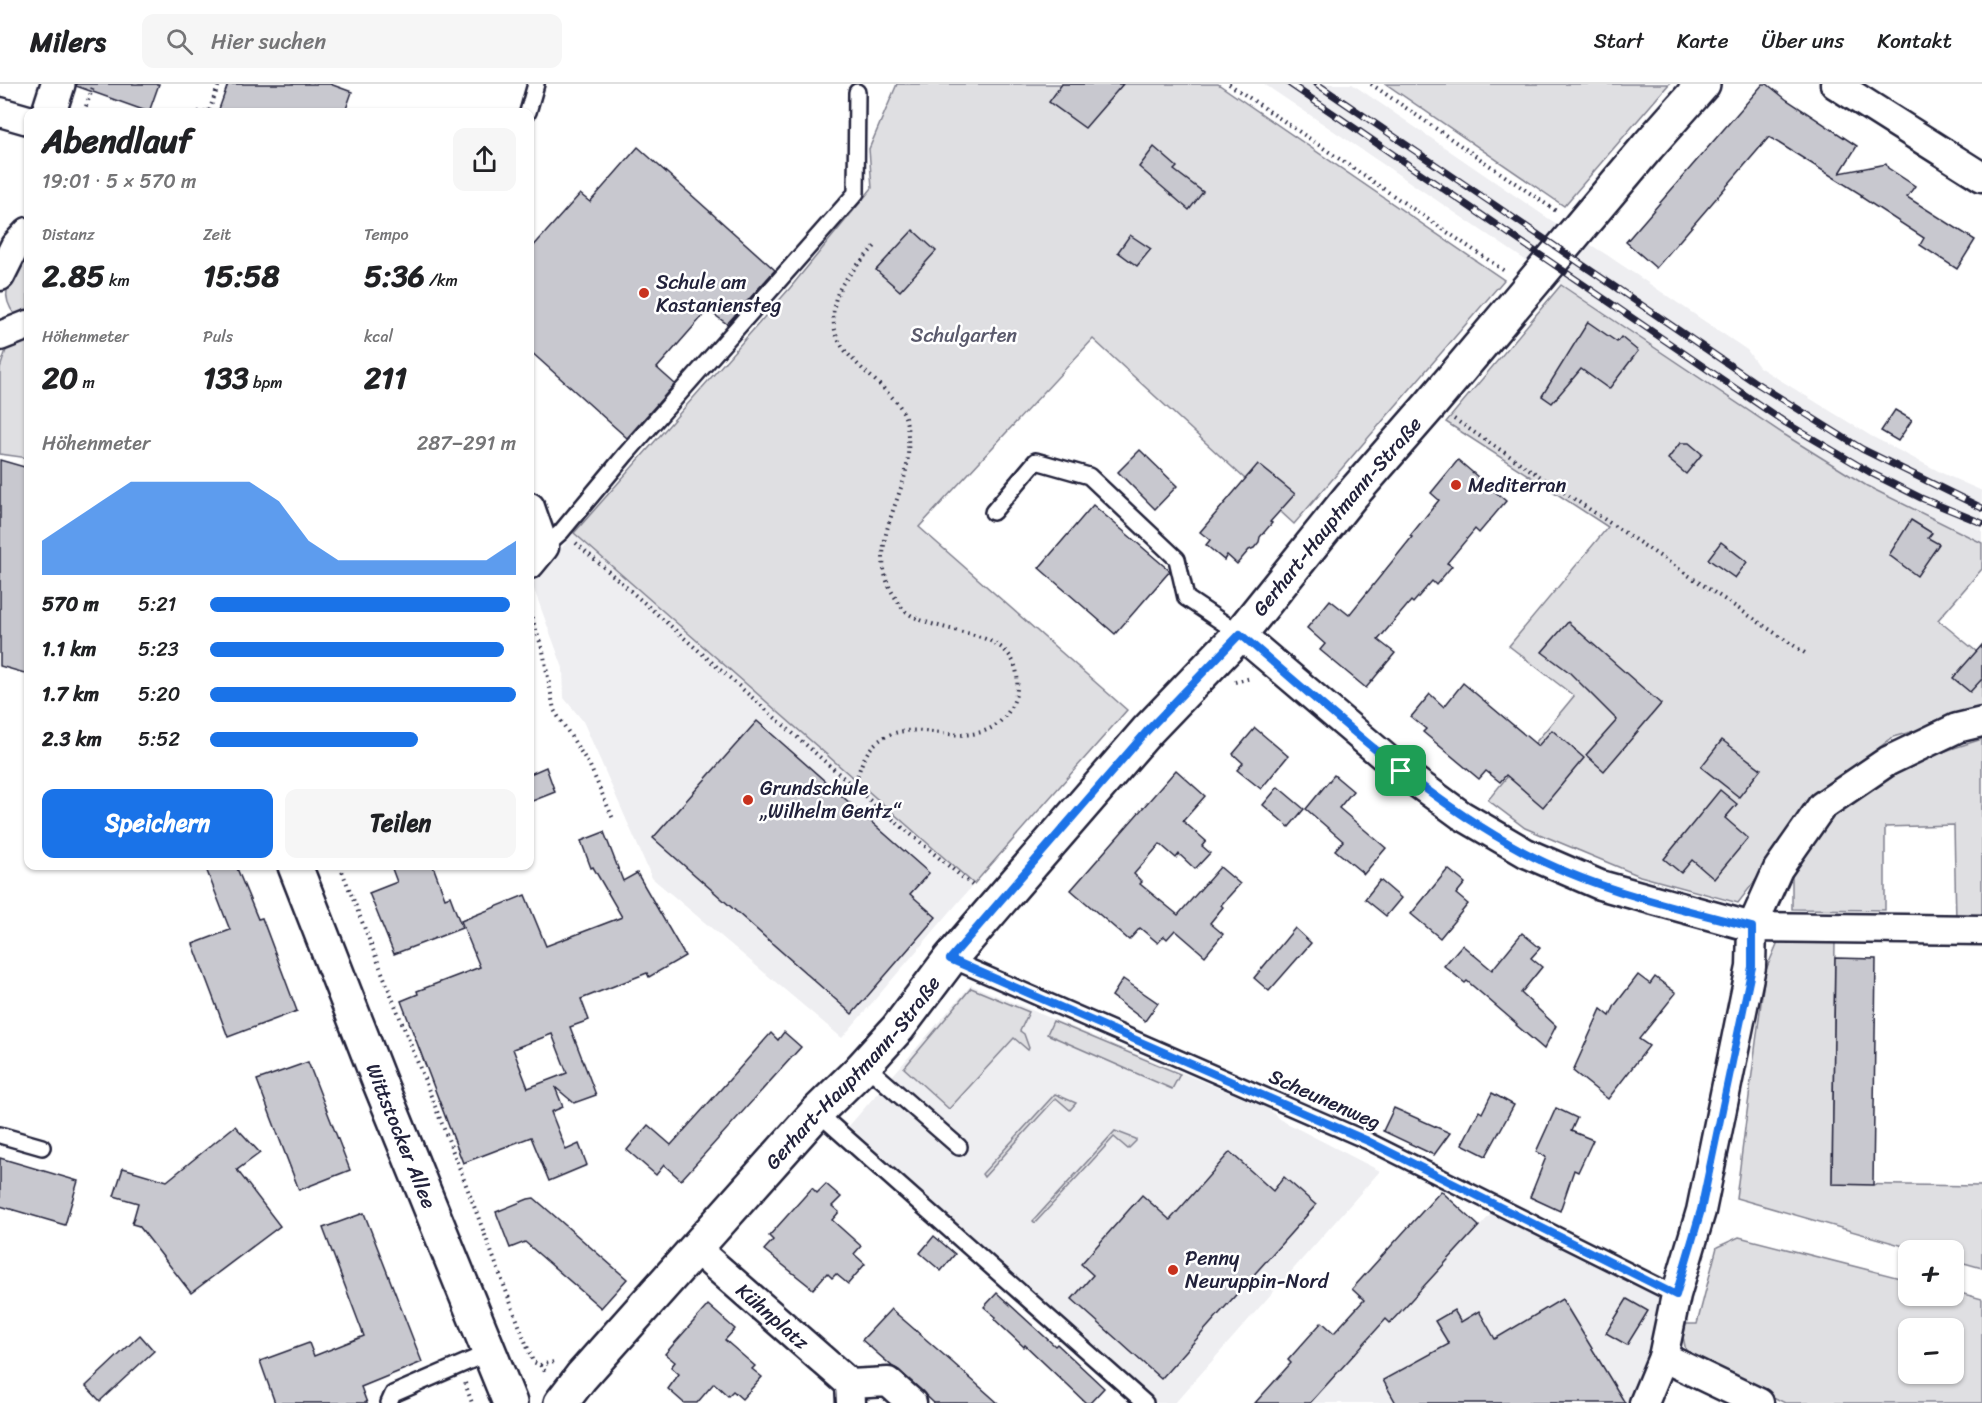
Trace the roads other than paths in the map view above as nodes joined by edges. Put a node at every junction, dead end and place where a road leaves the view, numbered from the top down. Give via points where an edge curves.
1 (58, 84) edge
2 (536, 84) edge
3 (1703, 84) edge
4 (1835, 84) edge
5 (857, 92) dead end
6 (50, 108) edge
7 (529, 108) edge
8 (0, 112) edge
9 (24, 119) edge
10 (1982, 177) edge
11 (24, 236) edge
12 (0, 276) edge
13 (24, 327) edge
14 (0, 336) edge
15 (993, 512) dead end
16 (534, 518) edge
17 (545, 548) edge
18 (1240, 634) junction
19 (1982, 722) edge
20 (297, 870) edge
21 (1752, 927) junction
22 (1982, 930) edge
23 (950, 959) junction
24 (864, 1065) junction
25 (817, 1112) junction
26 (0, 1135) edge
27 (42, 1147) dead end
28 (959, 1147) dead end
29 (696, 1249) junction
30 (1676, 1295) junction
31 (489, 1352) junction
32 (1663, 1357) junction
33 (850, 1394) edge
34 (389, 1403) edge
35 (510, 1403) edge
36 (561, 1403) edge
37 (912, 1403) edge
38 (1144, 1403) edge
39 (1644, 1403) edge
40 (1758, 1403) edge

1 - 6 main road
2 - 7 lane
3 - 18 main road, Gerhart-Hauptmann-Straße via 1350,497
4 - 10 street
5 - 17 lane via 856,193
8 - 9 street
11 - 12 street
13 - 14 street
15 - 18 lane via 1036,461 1089,476 1177,559 1186,598
16 - 17 street
18 - 21 street via 1401,771 1461,815 1526,853 1600,885
18 - 23 main road, Gerhart-Hauptmann-Straße via 1147,731
19 - 21 street via 1957,728 1888,761 1822,806 1778,868
20 - 31 main road, Wittstocker Allee
21 - 22 street
21 - 30 street via 1752,967 1704,1199
23 - 24 main road, Gerhart-Hauptmann-Straße via 898,1028
23 - 30 lane, Scheunenweg via 1358,1136
24 - 25 main road, Gerhart-Hauptmann-Straße
24 - 28 lane
25 - 29 main road, Gerhart-Hauptmann-Straße
25 - 38 lane
26 - 27 lane
29 - 33 street, Kühnplatz
29 - 36 main road, Gerhart-Hauptmann-Straße
30 - 32 street
31 - 34 lane via 393,1395
31 - 35 main road, Wittstocker Allee
32 - 39 street
32 - 40 street
33 - 37 street, Kühnplatz via 888,1382

